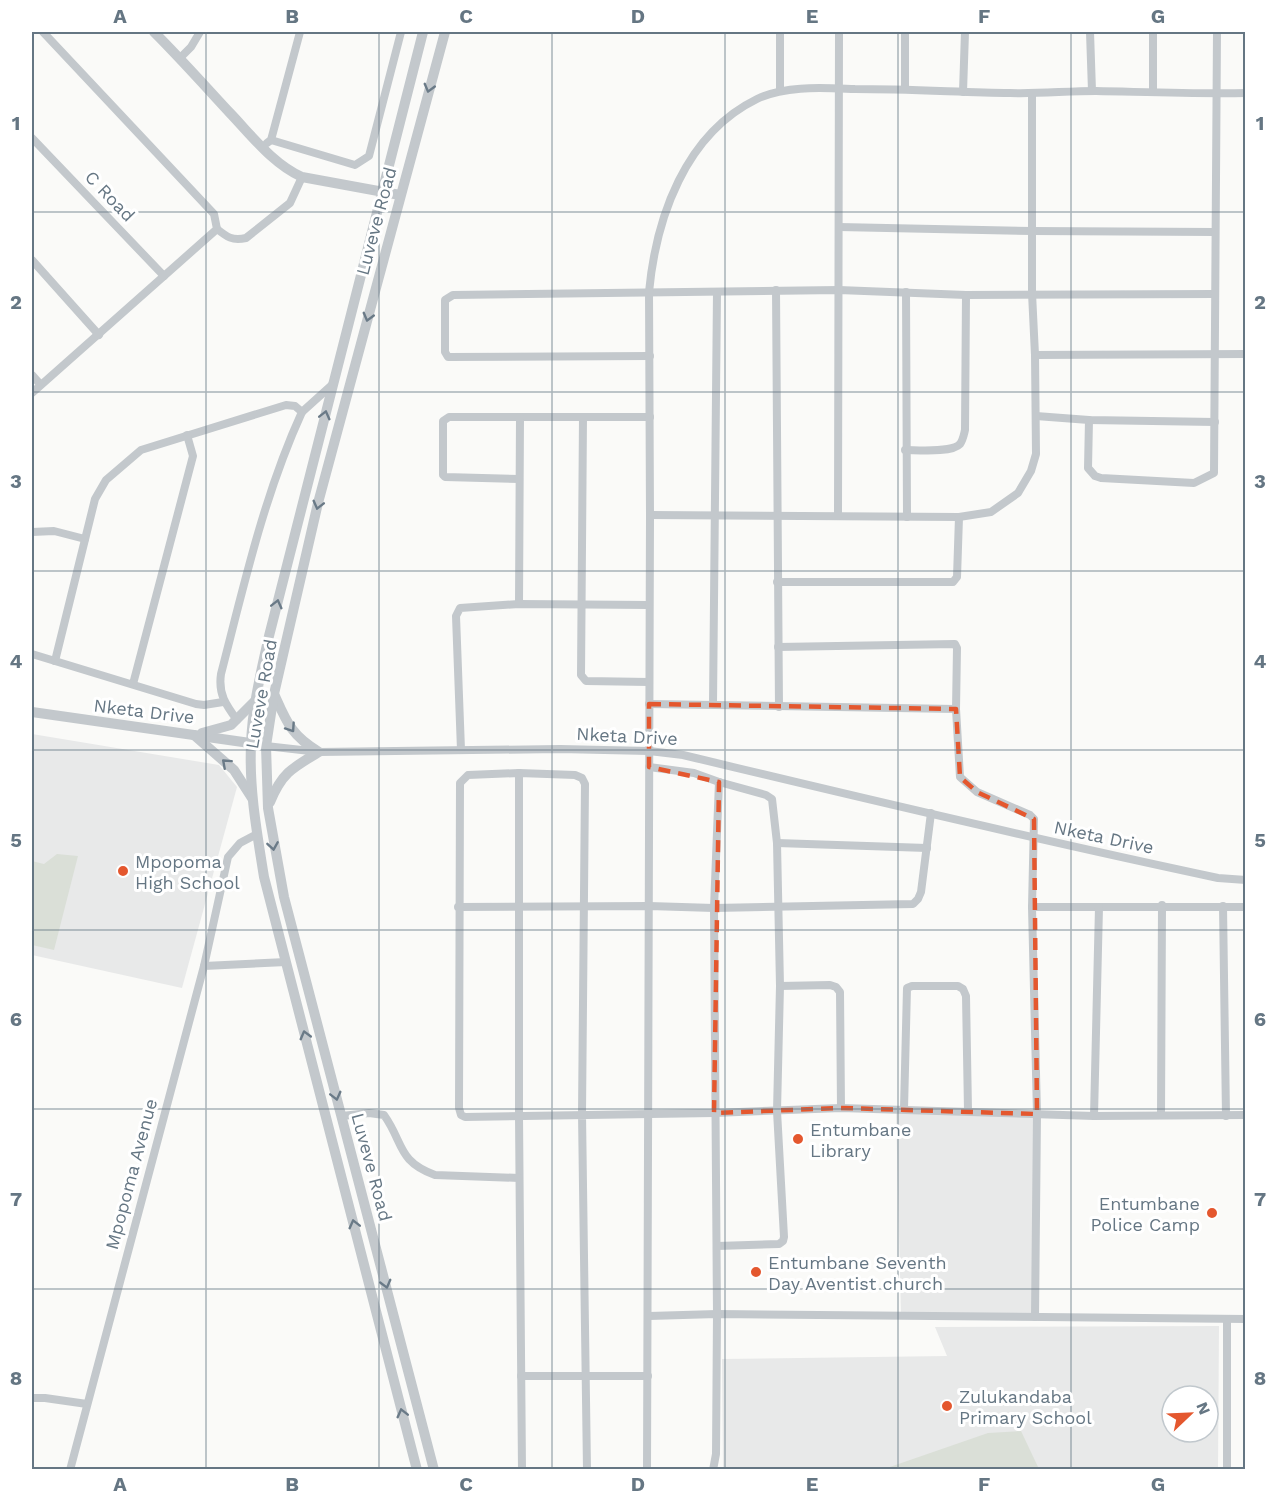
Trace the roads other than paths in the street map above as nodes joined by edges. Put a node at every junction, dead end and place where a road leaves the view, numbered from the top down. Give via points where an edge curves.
1 (43, 32) edge
2 (154, 32) edge
3 (200, 32) edge
4 (300, 32) edge
5 (401, 32) edge
6 (423, 32) edge
7 (445, 32) edge
8 (780, 32) edge
9 (839, 32) edge
10 (904, 32) edge
11 (965, 32) edge
12 (1090, 32) edge
13 (1153, 32) edge
14 (1217, 32) edge
15 (180, 58) junction
16 (839, 88) junction
17 (905, 89) junction
18 (780, 90) junction
19 (1092, 91) junction
20 (963, 92) junction
21 (1153, 92) junction
22 (1032, 93) junction
23 (1245, 93) edge
24 (1216, 94) junction
25 (32, 138) edge
26 (271, 140) junction
27 (261, 146) junction
28 (303, 177) junction
29 (383, 191) junction
30 (400, 195) junction
31 (839, 227) junction
32 (217, 229) junction
33 (1032, 231) junction
34 (1215, 232) junction
35 (32, 260) edge
36 (164, 276) junction
37 (776, 290) junction
38 (839, 290) junction
39 (717, 291) junction
40 (649, 292) junction
41 (906, 292) junction
42 (1032, 293) junction
43 (1214, 294) junction
44 (966, 295) junction
45 (99, 335) junction
46 (1245, 354) edge
47 (1035, 355) junction
48 (650, 356) junction
49 (1216, 356) junction
50 (32, 375) edge
51 (40, 384) junction
52 (333, 384) junction
53 (32, 393) edge
54 (302, 412) junction
55 (1036, 416) junction
56 (520, 417) junction
57 (583, 417) junction
58 (650, 417) junction
59 (1089, 420) junction
60 (1215, 422) junction
61 (187, 435) junction
62 (905, 450) junction
63 (519, 480) junction
64 (650, 514) junction
65 (716, 516) junction
66 (838, 516) junction
67 (777, 517) junction
68 (907, 517) junction
69 (959, 517) junction
70 (32, 532) edge
71 (85, 539) junction
72 (777, 582) junction
73 (519, 604) junction
74 (581, 604) junction
75 (649, 604) junction
76 (778, 647) junction
77 (32, 654) edge
78 (54, 661) junction
79 (649, 682) junction
80 (134, 684) junction
81 (274, 694) junction
82 (255, 700) junction
83 (224, 702) junction
84 (649, 704) junction
85 (713, 704) junction
86 (779, 707) junction
87 (956, 709) junction
88 (32, 712) edge
89 (237, 720) junction
90 (193, 734) junction
91 (250, 744) junction
92 (267, 746) junction
93 (461, 750) junction
94 (649, 751) junction
95 (319, 752) junction
96 (649, 767) junction
97 (519, 773) junction
98 (719, 782) junction
99 (252, 798) junction
100 (268, 808) junction
101 (931, 813) junction
102 (257, 834) junction
103 (1034, 838) junction
104 (777, 843) junction
105 (927, 848) junction
106 (1245, 880) edge
107 (520, 906) junction
108 (584, 906) junction
109 (649, 906) junction
110 (1162, 906) junction
111 (1223, 906) junction
112 (458, 907) junction
113 (1032, 907) junction
114 (1099, 907) junction
115 (1245, 907) edge
116 (777, 908) junction
117 (714, 909) junction
118 (286, 962) junction
119 (204, 966) junction
120 (780, 986) junction
121 (841, 1108) junction
122 (904, 1109) junction
123 (968, 1110) junction
124 (777, 1111) junction
125 (714, 1113) junction
126 (582, 1114) junction
127 (649, 1114) junction
128 (1037, 1114) junction
129 (1161, 1115) junction
130 (1245, 1115) edge
131 (342, 1116) junction
132 (519, 1116) junction
133 (1094, 1116) junction
134 (1226, 1116) junction
135 (519, 1178) junction
136 (717, 1246) junction
137 (717, 1314) junction
138 (649, 1316) junction
139 (1035, 1317) junction
140 (1245, 1319) edge
141 (1227, 1320) junction
142 (521, 1376) junction
143 (648, 1376) junction
144 (584, 1377) junction
145 (32, 1398) edge
146 (87, 1404) junction
147 (70, 1470) edge
148 (417, 1470) edge
149 (434, 1470) edge
150 (522, 1470) edge
151 (587, 1470) edge
152 (647, 1470) edge
153 (713, 1470) edge
154 (1227, 1470) edge

1 - 32 street via 214,214
2 - 15 street
3 - 15 street
4 - 26 street
5 - 26 street via 369,156 355,165
6 - 29 street, Luveve Road
7 -> 30 street, Luveve Road
8 - 18 street
9 - 16 street
10 - 17 street
11 - 20 street
12 - 19 street
13 - 21 street
14 - 24 street
15 - 27 street
16 - 17 street
16 - 18 street
16 - 31 street
17 - 20 street
18 - 40 street via 740,110 711,135 686,165 662,222
19 - 21 street
19 - 22 street
20 - 22 street
21 - 24 street
22 - 33 street
23 - 24 street
24 - 34 street
25 - 36 street, C Road
26 - 27 street
27 - 28 street via 280,165
28 - 29 street
28 - 32 street via 290,203 246,238 228,238
29 - 30 street
29 - 52 street, Luveve Road
30 -> 81 street, Luveve Road via 318,503
31 - 33 street
31 - 38 street
32 - 36 street
33 - 34 street
33 - 42 street
34 - 43 street
35 - 45 street
36 - 45 street
37 - 38 street
37 - 39 street
37 - 67 street
38 - 41 street
38 - 66 street
39 - 40 street
39 - 65 street
40 - 48 street
40 - 48 street via 453,295 445,300 445,329 446,355 452,357
41 - 44 street
41 - 62 street
42 - 43 street
42 - 44 street
42 - 47 street
43 - 49 street
44 - 62 street via 965,430 960,443 953,449
45 - 51 street
46 - 49 street
47 - 49 street
47 - 55 street
48 - 58 street
49 - 60 street
50 - 51 street
51 - 53 street
52 - 54 street
82 -> 52 street, Luveve Road
54 - 61 street via 296,406 286,405
54 - 83 street via 282,458 249,561 219,683
55 - 59 street
55 - 69 street via 1036,454 1018,493 991,512
56 - 57 street
56 - 63 street
56 - 63 street via 449,417 443,424 445,477
57 - 58 street
57 - 74 street
58 - 64 street
59 - 60 street
59 - 60 street via 1088,468 1095,476 1194,483 1214,472
61 - 71 street via 141,450 105,480 95,499
61 - 80 street via 193,456
62 - 68 street
63 - 73 street
64 - 65 street
64 - 75 street
65 - 67 street
65 - 85 street
66 - 67 street
66 - 68 street
67 - 72 street
68 - 69 street
69 - 72 street via 957,577 953,582
70 - 71 street via 54,531
71 - 78 street
72 - 76 street
73 - 74 street
73 - 93 street via 464,606 456,616
74 - 75 street
74 - 79 street via 581,677 586,681
75 - 79 street
76 - 86 street
76 - 87 street via 952,643 957,648
77 - 78 street
78 - 80 street
79 - 84 street
80 - 83 street via 196,704
81 - 92 street, Luveve Road
81 -> 95 street via 294,734
82 - 89 street
82 - 91 street, Luveve Road
83 - 89 street
84 - 85 street
84 - 94 street
85 - 86 street
86 - 87 street
87 - 103 street via 960,777 977,792 1033,817
88 - 90 street, Nketa Drive
89 - 90 street via 222,728
90 - 91 street, Nketa Drive
99 -> 90 street via 234,770
91 - 92 street, Nketa Drive
91 - 99 street, Luveve Road
92 - 95 street, Nketa Drive
92 - 100 street, Luveve Road
93 - 94 street, Nketa Drive
93 - 95 street, Nketa Drive
94 - 96 street
94 - 101 street, Nketa Drive via 683,755
95 - 100 street via 286,773
96 - 98 street via 694,772
96 - 109 street
97 - 107 street
97 - 108 street via 575,775 585,784
97 - 112 street via 468,775 460,783
98 - 104 street via 770,796
98 - 117 street
99 - 102 street, Luveve Road
100 -> 131 street, Luveve Road via 284,897
101 - 103 street, Nketa Drive
101 - 105 street
102 - 118 street, Luveve Road
102 - 119 street, Mpopoma Avenue via 240,843 228,857
103 - 106 street, Nketa Drive via 1218,878
103 - 113 street
104 - 105 street
104 - 116 street
105 - 116 street via 921,892 913,904
107 - 108 street
107 - 112 street
107 - 132 street
108 - 109 street
108 - 126 street
109 - 117 street
109 - 127 street
110 - 111 street
110 - 114 street
110 - 129 street
111 - 115 street
111 - 134 street
112 - 132 street via 460,1114
113 - 114 street
113 - 128 street
114 - 133 street
116 - 117 street
116 - 120 street
117 - 125 street
118 - 119 street
148 -> 118 street, Luveve Road
119 - 146 street, Mpopoma Avenue
120 - 121 street via 830,985 840,992
120 - 124 street
121 - 122 street
121 - 124 street
122 - 123 street
122 - 123 street via 907,988 958,986 966,996
123 - 128 street
124 - 125 street
124 - 136 street via 783,1241
125 - 127 street
125 - 136 street
126 - 127 street
126 - 132 street
126 - 144 street
127 - 138 street
128 - 133 street
128 - 139 street
129 - 133 street
129 - 134 street
130 - 134 street
131 - 135 street via 384,1115 407,1157 423,1171 435,1175
131 -> 149 street, Luveve Road
132 - 135 street
135 - 142 street
136 - 137 street
137 - 138 street
137 - 139 street
137 - 153 street
138 - 143 street
139 - 141 street
140 - 141 street
141 - 154 street
142 - 144 street
142 - 150 street
143 - 144 street
143 - 152 street
144 - 151 street
145 - 146 street
146 - 147 street, Mpopoma Avenue

